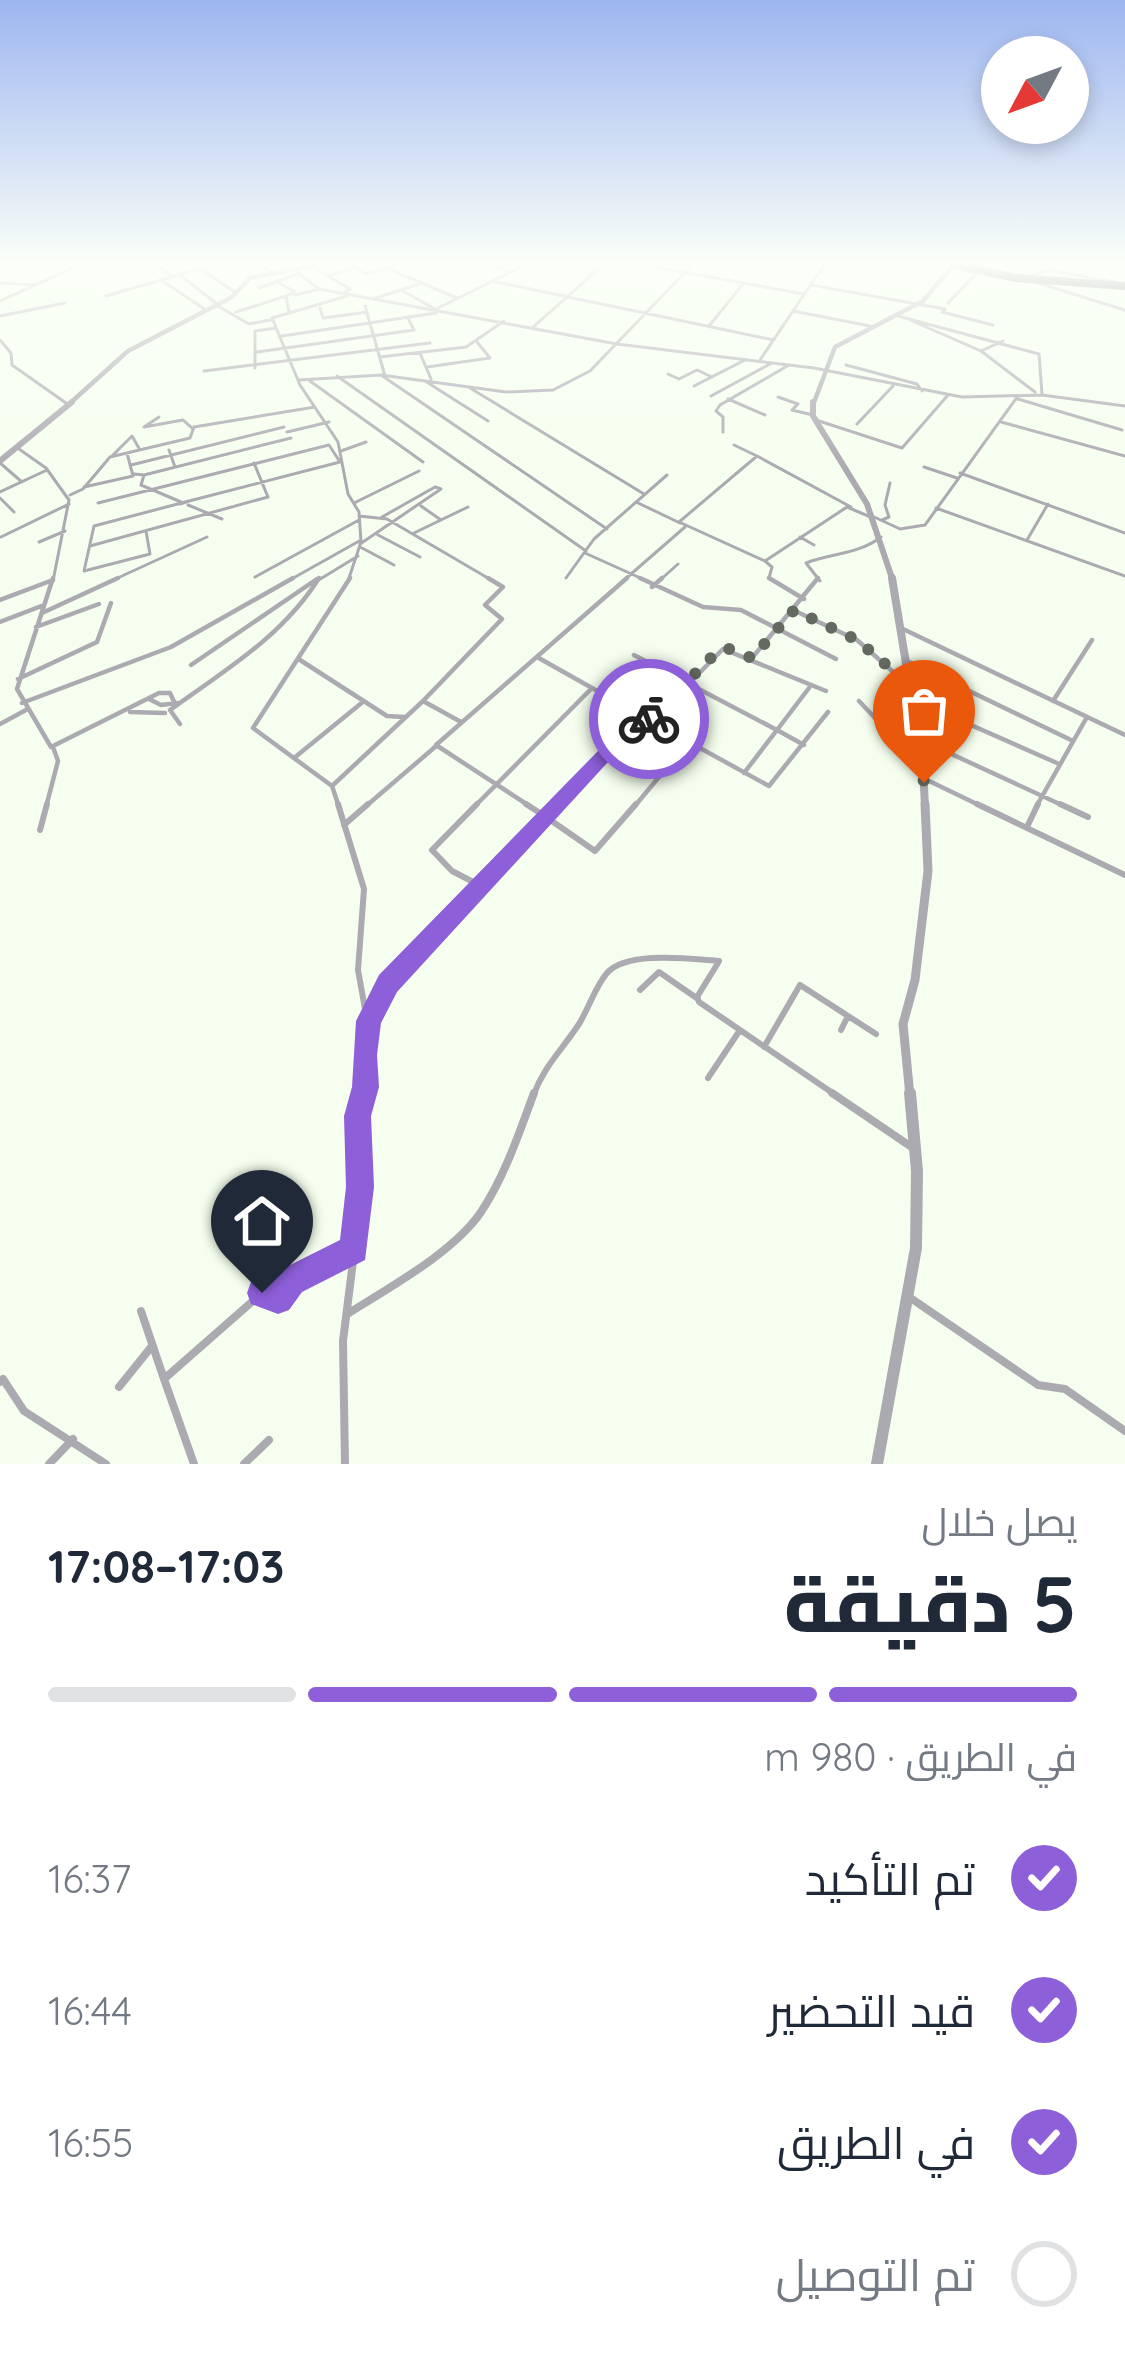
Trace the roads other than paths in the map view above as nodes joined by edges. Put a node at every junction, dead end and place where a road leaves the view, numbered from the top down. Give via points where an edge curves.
1 (161, 333) edge
2 (255, 333) edge
3 (279, 333) edge
4 (301, 333) edge
5 (392, 333) edge
6 (487, 333) edge
7 (560, 333) edge
8 (626, 333) edge
9 (743, 333) edge
10 (778, 333) edge
11 (857, 333) edge
12 (939, 333) edge
13 (964, 333) edge
14 (976, 333) edge
15 (281, 336) junction
16 (374, 336) junction
17 (774, 340) junction
18 (954, 340) junction
19 (475, 341) junction
20 (1004, 341) junction
21 (1, 343) edge
22 (430, 344) dead end
23 (616, 344) junction
24 (286, 348) junction
25 (981, 351) junction
26 (257, 352) junction
27 (420, 352) junction
28 (379, 354) junction
29 (745, 360) junction
30 (759, 362) junction
31 (291, 363) junction
32 (772, 363) junction
33 (789, 365) junction
34 (846, 365) dead end
35 (427, 367) junction
36 (255, 368) junction
37 (204, 370) dead end
38 (826, 370) junction
39 (867, 370) junction
40 (668, 374) dead end
41 (383, 375) junction
42 (337, 376) junction
43 (712, 376) junction
44 (420, 377) junction
45 (860, 378) junction
46 (308, 379) junction
47 (431, 379) junction
48 (299, 380) junction
49 (465, 385) junction
50 (694, 386) dead end
51 (893, 386) junction
52 (922, 391) junction
53 (948, 394) junction
54 (711, 396) dead end
55 (1017, 396) junction
56 (778, 397) dead end
57 (1043, 397) junction
58 (728, 399) junction
59 (66, 403) junction
60 (315, 406) junction
61 (1125, 406) edge
62 (1061, 412) junction
63 (765, 415) dead end
64 (158, 417) dead end
65 (814, 418) junction
66 (1056, 420) dead end
67 (488, 421) dead end
68 (329, 422) junction
69 (1001, 422) junction
70 (857, 424) dead end
71 (192, 428) junction
72 (1122, 430) dead end
73 (723, 432) dead end
74 (287, 433) junction
75 (247, 436) junction
76 (366, 442) dead end
77 (734, 445) dead end
78 (209, 446) junction
79 (252, 447) junction
80 (20, 449) junction
81 (140, 449) junction
82 (340, 451) junction
83 (170, 452) junction
84 (127, 453) junction
85 (112, 456) junction
86 (758, 456) junction
87 (1125, 456) edge
88 (215, 457) junction
89 (342, 461) junction
90 (0, 462) edge
91 (423, 462) dead end
92 (131, 464) junction
93 (254, 464) junction
94 (175, 467) junction
95 (924, 467) dead end
96 (47, 470) junction
97 (418, 471) dead end
98 (134, 474) junction
99 (144, 475) junction
100 (667, 475) dead end
101 (958, 476) junction
102 (22, 482) junction
103 (263, 482) junction
104 (890, 483) dead end
105 (84, 487) junction
106 (152, 490) junction
107 (644, 494) junction
108 (0, 495) edge
109 (68, 495) junction
110 (184, 502) junction
111 (636, 502) junction
112 (98, 503) dead end
113 (353, 503) junction
114 (69, 504) junction
115 (1048, 504) junction
116 (420, 505) junction
117 (468, 507) dead end
118 (850, 507) junction
119 (937, 508) junction
120 (14, 512) dead end
121 (208, 514) junction
122 (382, 517) junction
123 (26, 518) dead end
124 (359, 518) junction
125 (876, 518) junction
126 (222, 520) dead end
127 (441, 520) junction
128 (34, 521) junction
129 (394, 522) junction
130 (683, 525) junction
131 (607, 529) junction
132 (65, 530) junction
133 (146, 531) junction
134 (414, 533) junction
135 (1125, 533) edge
136 (816, 534) dead end
137 (378, 535) junction
138 (1, 537) edge
139 (207, 537) dead end
140 (800, 537) junction
141 (881, 537) junction
142 (1027, 540) junction
143 (807, 541) junction
144 (39, 542) dead end
145 (592, 542) junction
146 (360, 544) junction
147 (578, 545) junction
148 (814, 545) dead end
149 (88, 546) junction
150 (585, 552) junction
151 (358, 556) junction
152 (420, 556) dead end
153 (765, 561) junction
154 (678, 564) dead end
155 (394, 566) dead end
156 (321, 575) junction
157 (628, 576) junction
158 (1125, 576) edge
159 (255, 577) dead end
160 (566, 578) dead end
161 (52, 580) junction
162 (652, 586) junction
163 (804, 599) junction
164 (0, 600) edge
165 (110, 603) dead end
166 (99, 604) dead end
167 (43, 609) junction
168 (794, 610) junction
169 (0, 622) edge
170 (36, 627) junction
171 (900, 628) junction
172 (776, 630) junction
173 (1092, 640) dead end
174 (634, 655) dead end
175 (537, 657) junction
176 (752, 658) junction
177 (300, 659) junction
178 (836, 659) dead end
179 (905, 659) junction
180 (191, 665) dead end
181 (18, 679) junction
182 (686, 682) junction
183 (910, 685) junction
184 (592, 688) junction
185 (809, 688) junction
186 (826, 691) dead end
187 (149, 699) junction
188 (913, 700) junction
189 (364, 701) junction
190 (423, 701) junction
191 (859, 701) dead end
192 (1053, 701) junction
193 (22, 703) junction
194 (177, 705) junction
195 (26, 710) junction
196 (130, 712) junction
197 (828, 712) dead end
198 (165, 713) dead end
199 (640, 715) junction
200 (404, 717) junction
201 (1087, 717) junction
202 (652, 721) junction
203 (462, 723) junction
204 (0, 724) edge
205 (180, 724) dead end
206 (777, 730) junction
207 (1125, 735) edge
208 (918, 738) junction
209 (1071, 740) junction
210 (689, 741) junction
211 (804, 745) junction
212 (436, 746) junction
213 (53, 747) junction
214 (294, 758) junction
215 (1057, 763) junction
216 (744, 772) junction
217 (924, 773) junction
218 (497, 784) junction
219 (332, 786) junction
220 (1042, 796) junction
221 (546, 817) junction
222 (1088, 817) dead end
223 (344, 825) junction
224 (1028, 827) junction
225 (40, 830) dead end
226 (1125, 875) edge
227 (481, 886) junction
228 (640, 990) dead end
229 (698, 1000) junction
230 (848, 1016) junction
231 (368, 1021) junction
232 (740, 1030) junction
233 (841, 1030) dead end
234 (876, 1034) dead end
235 (764, 1047) junction
236 (708, 1078) dead end
237 (914, 1150) junction
238 (355, 1249) junction
239 (909, 1297) junction
240 (141, 1311) dead end
241 (347, 1314) junction
242 (152, 1346) junction
243 (1, 1379) edge
244 (164, 1379) junction
245 (118, 1387) dead end
246 (1125, 1431) edge
247 (73, 1439) junction
248 (269, 1440) dead end
249 (49, 1464) edge
250 (106, 1464) edge
251 (194, 1464) edge
252 (244, 1464) edge
253 (344, 1464) edge
254 (877, 1464) edge

1 - 59 street
2 - 26 street
3 - 15 street
4 - 15 street
5 - 16 street
6 - 19 street
7 - 23 street
8 - 23 street
9 - 17 street
10 - 17 street
11 - 38 street via 835,346
12 - 18 street
13 - 18 street
14 - 20 street
15 - 24 street
16 - 24 street
16 - 28 street
17 - 30 street
18 - 25 street
19 - 27 street
19 - 35 street via 490,358
20 - 25 street
20 - 57 street via 1039,354
21 - 59 street via 12,365
22 - 28 street
23 - 29 street
23 - 49 street via 590,371 554,390
24 - 26 street
24 - 31 street
25 - 57 street
26 - 36 street
27 - 28 street
27 - 35 street
28 - 31 street
28 - 41 street
29 - 30 street
29 - 43 street
30 - 32 street
31 - 36 street
31 - 48 street
32 - 33 street
32 - 54 street
33 - 38 street
33 - 58 street
34 - 39 street
35 - 47 street
36 - 37 street
38 - 45 street
38 - 65 street
39 - 45 street
39 - 52 street
40 - 43 street
41 - 42 street
41 - 44 street
41 - 131 street
42 - 46 street
42 - 147 street
43 - 50 street
44 - 47 street
44 - 67 street
45 - 51 street
46 - 48 street
46 - 91 street
47 - 49 street
48 - 60 street
49 - 107 street
51 - 52 street
51 - 70 street
52 - 53 street
53 - 55 street
53 - 65 street via 902,448
55 - 57 street
55 - 62 street
55 - 69 street
56 - 65 street
57 - 61 street
58 - 63 street
58 - 73 street via 716,411
59 - 80 street
60 - 68 street
60 - 71 street
62 - 66 street
62 - 72 street
64 - 71 street via 144,428 184,419
65 - 125 street
68 - 74 street
68 - 82 street
69 - 87 street
69 - 101 street
71 - 81 street via 188,438
74 - 75 street
74 - 79 street
75 - 78 street
75 - 79 street
76 - 82 street
77 - 86 street
78 - 83 street
78 - 88 street
79 - 88 street
80 - 90 street
80 - 96 street
81 - 84 street
81 - 85 street via 132,436
82 - 89 street
83 - 92 street
83 - 94 street
84 - 85 street
84 - 92 street
85 - 105 street
86 - 118 street
86 - 130 street
88 - 94 street
89 - 93 street via 329,445
89 - 103 street
89 - 113 street
90 - 102 street
92 - 98 street
93 - 103 street
93 - 106 street
94 - 99 street
95 - 101 street
96 - 102 street
96 - 109 street
97 - 113 street
98 - 99 street
98 - 105 street
99 - 106 street via 141,484
100 - 107 street
101 - 115 street
101 - 119 street
102 - 108 street
103 - 110 street
103 - 121 street via 267,498
104 - 125 street via 889,517
105 - 109 street
106 - 110 street
106 - 112 street
107 - 111 street
108 - 120 street
109 - 114 street
110 - 121 street
110 - 149 street via 95,526
111 - 130 street
111 - 131 street
113 - 124 street
114 - 128 street
114 - 132 street
115 - 135 street
115 - 142 street
116 - 122 street via 441,489
116 - 127 street
116 - 129 street
117 - 127 street
118 - 125 street
118 - 140 street
119 - 125 street via 914,530
119 - 142 street
121 - 126 street
121 - 133 street
122 - 124 street
122 - 129 street
123 - 128 street
124 - 146 street
124 - 159 street
125 - 141 street
127 - 134 street
128 - 138 street
129 - 134 street
129 - 137 street
130 - 153 street
130 - 157 street
131 - 145 street
132 - 144 street
132 - 161 street
133 - 149 street
133 - 149 street via 149,554 85,572
134 - 190 street via 503,587 484,605 502,619
136 - 143 street
137 - 146 street
137 - 152 street
139 - 167 street
140 - 143 street
140 - 153 street
141 - 163 street via 863,550 807,562 820,580
141 - 171 street
142 - 158 street
143 - 148 street
145 - 147 street
145 - 150 street
146 - 151 street
146 - 155 street
146 - 193 street via 171,647
147 - 150 street
150 - 157 street
150 - 160 street
151 - 156 street
151 - 177 street
153 - 163 street via 773,584
154 - 162 street
156 - 180 street
156 - 194 street via 272,636
157 - 162 street
157 - 175 street
161 - 164 street
161 - 167 street
162 - 172 street via 703,608 741,610
163 - 168 street
165 - 181 street via 97,642
166 - 170 street
167 - 169 street
167 - 170 street
168 - 172 street
168 - 183 street via 857,640
170 - 181 street
171 - 179 street
171 - 192 street
172 - 176 street
172 - 178 street
173 - 192 street
174 - 182 street
175 - 184 street
175 - 203 street
176 - 182 street via 719,650
176 - 185 street
177 - 189 street
177 - 214 street via 253,728
179 - 183 street
179 - 209 street
181 - 193 street
182 - 202 street
182 - 206 street
183 - 188 street
184 - 199 street
184 - 218 street
185 - 186 street
185 - 206 street
187 - 194 street
187 - 194 street via 166,691
187 - 196 street
188 - 208 street
188 - 215 street
189 - 200 street
189 - 214 street
190 - 200 street
190 - 203 street
191 - 217 street
192 - 201 street
193 - 195 street
194 - 205 street via 170,710
195 - 204 street
195 - 213 street
196 - 198 street
196 - 213 street
197 - 211 street
199 - 202 street
199 - 221 street
200 - 219 street
201 - 207 street
201 - 209 street
202 - 210 street
203 - 212 street
206 - 211 street
206 - 216 street
208 - 217 street
208 - 220 street
209 - 215 street
210 - 216 street
210 - 221 street via 599,849
211 - 216 street via 773,786
212 - 218 street
212 - 223 street
213 - 225 street via 58,761
214 - 219 street
215 - 220 street
217 - 224 street
217 - 237 street via 928,871 903,1024
218 - 221 street
218 - 227 street via 432,850
219 - 223 street
220 - 222 street
220 - 224 street
221 - 227 street
223 - 231 street via 364,890 358,970
224 - 226 street
227 - 231 street via 388,984
228 - 229 street via 659,972
229 - 232 street
229 - 241 street via 719,961 660,957 608,971 544,1066 479,1215 416,1271
230 - 233 street
230 - 234 street
230 - 235 street via 800,985
231 - 238 street
232 - 235 street
232 - 236 street
235 - 237 street
237 - 239 street
238 - 241 street
238 - 244 street via 291,1281 278,1299 262,1293
239 - 246 street via 1038,1385 1065,1389
239 - 254 street
240 - 242 street
241 - 253 street
242 - 244 street
242 - 245 street
243 - 247 street via 24,1411
244 - 251 street
247 - 249 street
247 - 250 street
248 - 252 street

